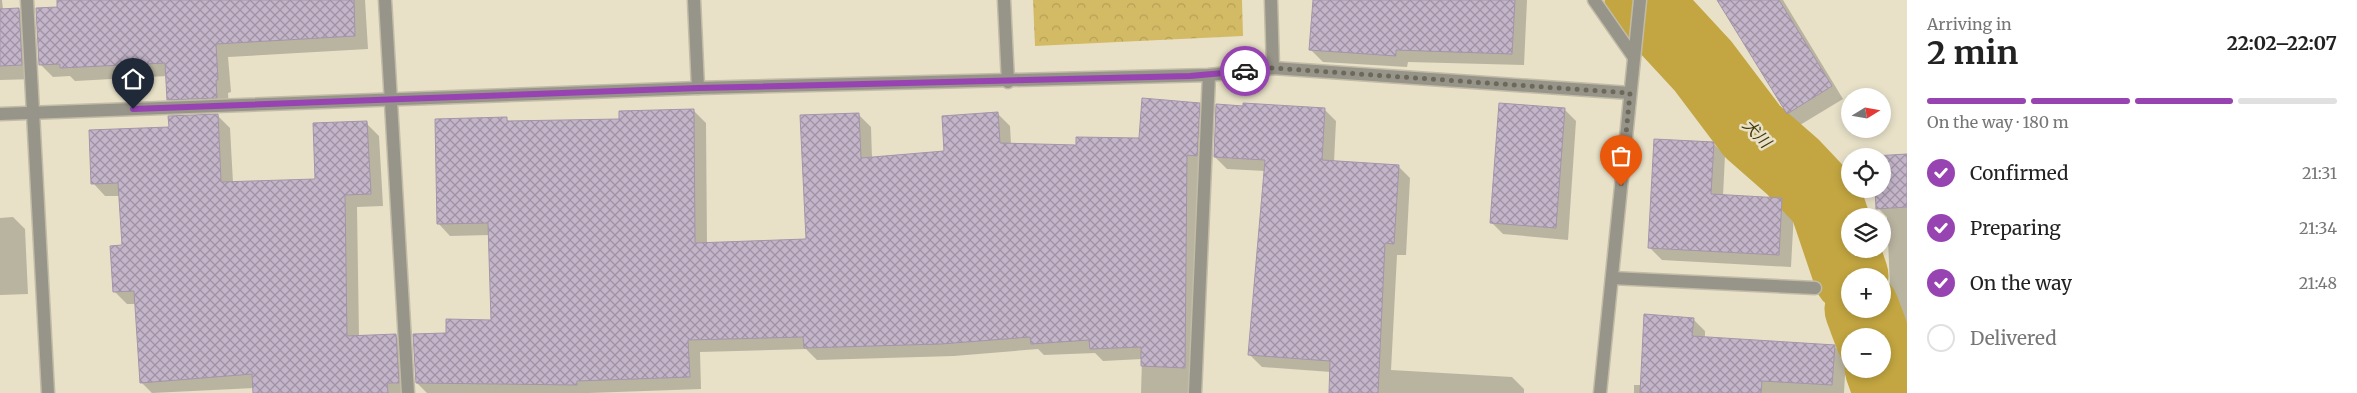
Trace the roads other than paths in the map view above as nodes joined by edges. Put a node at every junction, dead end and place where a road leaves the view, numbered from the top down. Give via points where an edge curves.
1 (27, 0) edge
2 (385, 0) edge
3 (694, 0) edge
4 (1004, 0) edge
5 (1271, 0) edge
6 (1594, 0) edge
7 (1640, 0) edge
8 (1634, 56) junction
9 (1273, 68) junction
10 (1209, 75) junction
11 (1008, 82) junction
12 (698, 88) junction
13 (1630, 93) junction
14 (392, 99) junction
15 (33, 112) junction
16 (0, 114) edge
17 (1612, 278) junction
18 (1814, 288) dead end
19 (48, 393) edge
20 (408, 393) edge
21 (1195, 393) edge
22 (1600, 393) edge

1 - 15 street
2 - 14 street
3 - 12 street
4 - 11 street
5 - 9 street
6 - 8 street
7 - 8 street
8 - 13 street
9 - 10 street
9 - 13 street
10 - 11 street
10 - 21 street
11 - 12 street
12 - 14 street
13 - 17 street
14 - 15 street
14 - 20 street
15 - 16 street
15 - 19 street
17 - 18 street
17 - 22 street

